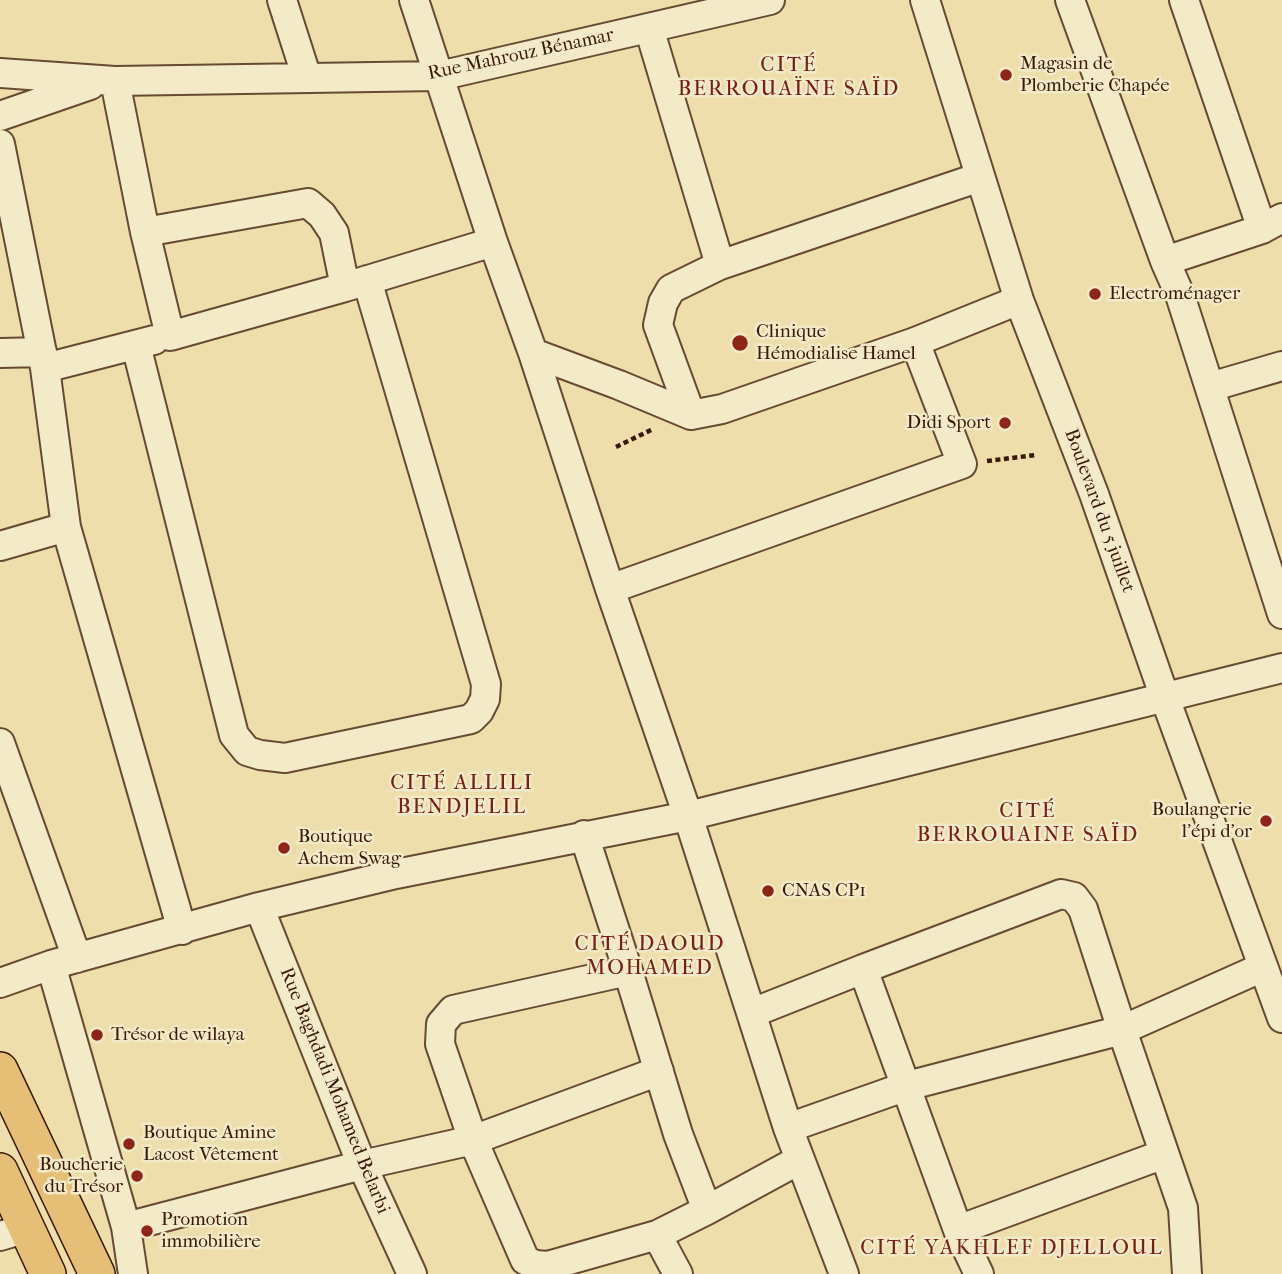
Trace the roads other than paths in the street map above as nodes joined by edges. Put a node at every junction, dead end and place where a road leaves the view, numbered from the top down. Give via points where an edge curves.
1 (282, 0) edge
2 (414, 0) edge
3 (770, 0) edge
4 (925, 0) edge
5 (1070, 0) edge
6 (1192, 2) edge
7 (649, 28) junction
8 (0, 73) edge
9 (439, 76) junction
10 (307, 78) junction
11 (108, 81) junction
12 (0, 116) edge
13 (0, 144) edge
14 (980, 177) junction
15 (1272, 224) edge
16 (145, 232) junction
17 (493, 242) junction
18 (1165, 261) junction
19 (720, 265) junction
20 (356, 284) junction
21 (1019, 300) junction
22 (170, 336) junction
23 (915, 342) junction
24 (136, 345) junction
25 (0, 353) edge
26 (533, 353) junction
27 (44, 360) junction
28 (1282, 366) edge
29 (1210, 387) junction
30 (691, 415) junction
31 (66, 527) junction
32 (0, 546) edge
33 (1277, 578) edge
34 (610, 589) junction
35 (1282, 614) edge
36 (1282, 668) edge
37 (1165, 698) junction
38 (0, 743) edge
39 (688, 816) junction
40 (584, 835) junction
41 (259, 907) junction
42 (181, 930) junction
43 (64, 962) junction
44 (1263, 967) junction
45 (863, 969) junction
46 (628, 971) junction
47 (0, 983) edge
48 (752, 1013) junction
49 (1282, 1018) edge
50 (1122, 1030) junction
51 (0, 1070) edge
52 (659, 1071) junction
53 (907, 1086) junction
54 (788, 1128) junction
55 (473, 1140) junction
56 (1164, 1154) junction
57 (799, 1160) junction
58 (362, 1165) junction
59 (0, 1171) edge
60 (707, 1210) junction
61 (126, 1227) junction
62 (958, 1230) junction
63 (13, 1232) edge
64 (657, 1235) junction
65 (48, 1274) edge
66 (97, 1274) edge
67 (133, 1274) edge
68 (412, 1274) edge
69 (678, 1274) edge
70 (844, 1274) edge
71 (979, 1274) edge
72 (1187, 1274) edge

1 - 10 street
2 - 9 street
3 - 7 street, Rue Mahrouz Bénamar
4 - 14 street, Boulevard du 5 juillet
5 - 18 street
6 - 15 street
7 - 9 street, Rue Mahrouz Bénamar
7 - 19 street
8 - 11 street
9 - 10 street, Rue Mahrouz Bénamar
9 - 17 street
10 - 11 street, Rue Mahrouz Bénamar
11 - 12 street
11 - 16 street
13 - 27 street
14 - 19 street
14 - 21 street, Boulevard du 5 juillet
15 - 18 street
16 - 20 street via 308,203 334,233
16 - 22 street
17 - 20 street
17 - 26 street
18 - 29 street
19 - 30 street via 671,289 658,325
20 - 22 street
20 - 24 street via 486,684 485,699 471,719 285,758 247,751 234,735
21 - 23 street
21 - 37 street, Boulevard du 5 juillet via 1094,494
22 - 24 street
23 - 30 street via 722,409
23 - 34 street via 962,464
24 - 27 street
25 - 27 street
26 - 30 street
26 - 34 street
27 - 31 street
28 - 29 street
29 - 33 street
31 - 32 street
31 - 42 street
33 - 35 street
34 - 39 street
36 - 37 street
37 - 39 street
37 - 44 street, Boulevard du 5 juillet
38 - 43 street
39 - 40 street
39 - 48 street
40 - 41 street
40 - 46 street
41 - 42 street
41 - 58 street, Rue Baghdadi Mohamed Belarbi
42 - 43 street
43 - 47 street
43 - 61 street
44 - 49 street, Boulevard du 5 juillet
44 - 50 street
45 - 48 street
45 - 50 street via 1061,894 1074,897 1083,909
45 - 53 street
46 - 52 street
46 - 55 street via 453,1010 441,1024 440,1044
48 - 54 street
50 - 53 street
50 - 56 street
51 - 66 main road
52 - 55 street
52 - 60 street
53 - 54 street
53 - 62 street
54 - 57 street
55 - 58 street
55 - 64 street via 525,1260 548,1266
56 - 62 street
56 - 72 street via 1183,1208
57 - 60 street
57 - 70 street
58 - 61 street
58 - 68 street, Rue Baghdadi Mohamed Belarbi
59 - 63 main road
60 - 64 street
61 - 67 street
62 - 71 street
63 - 65 main road
64 - 69 street

